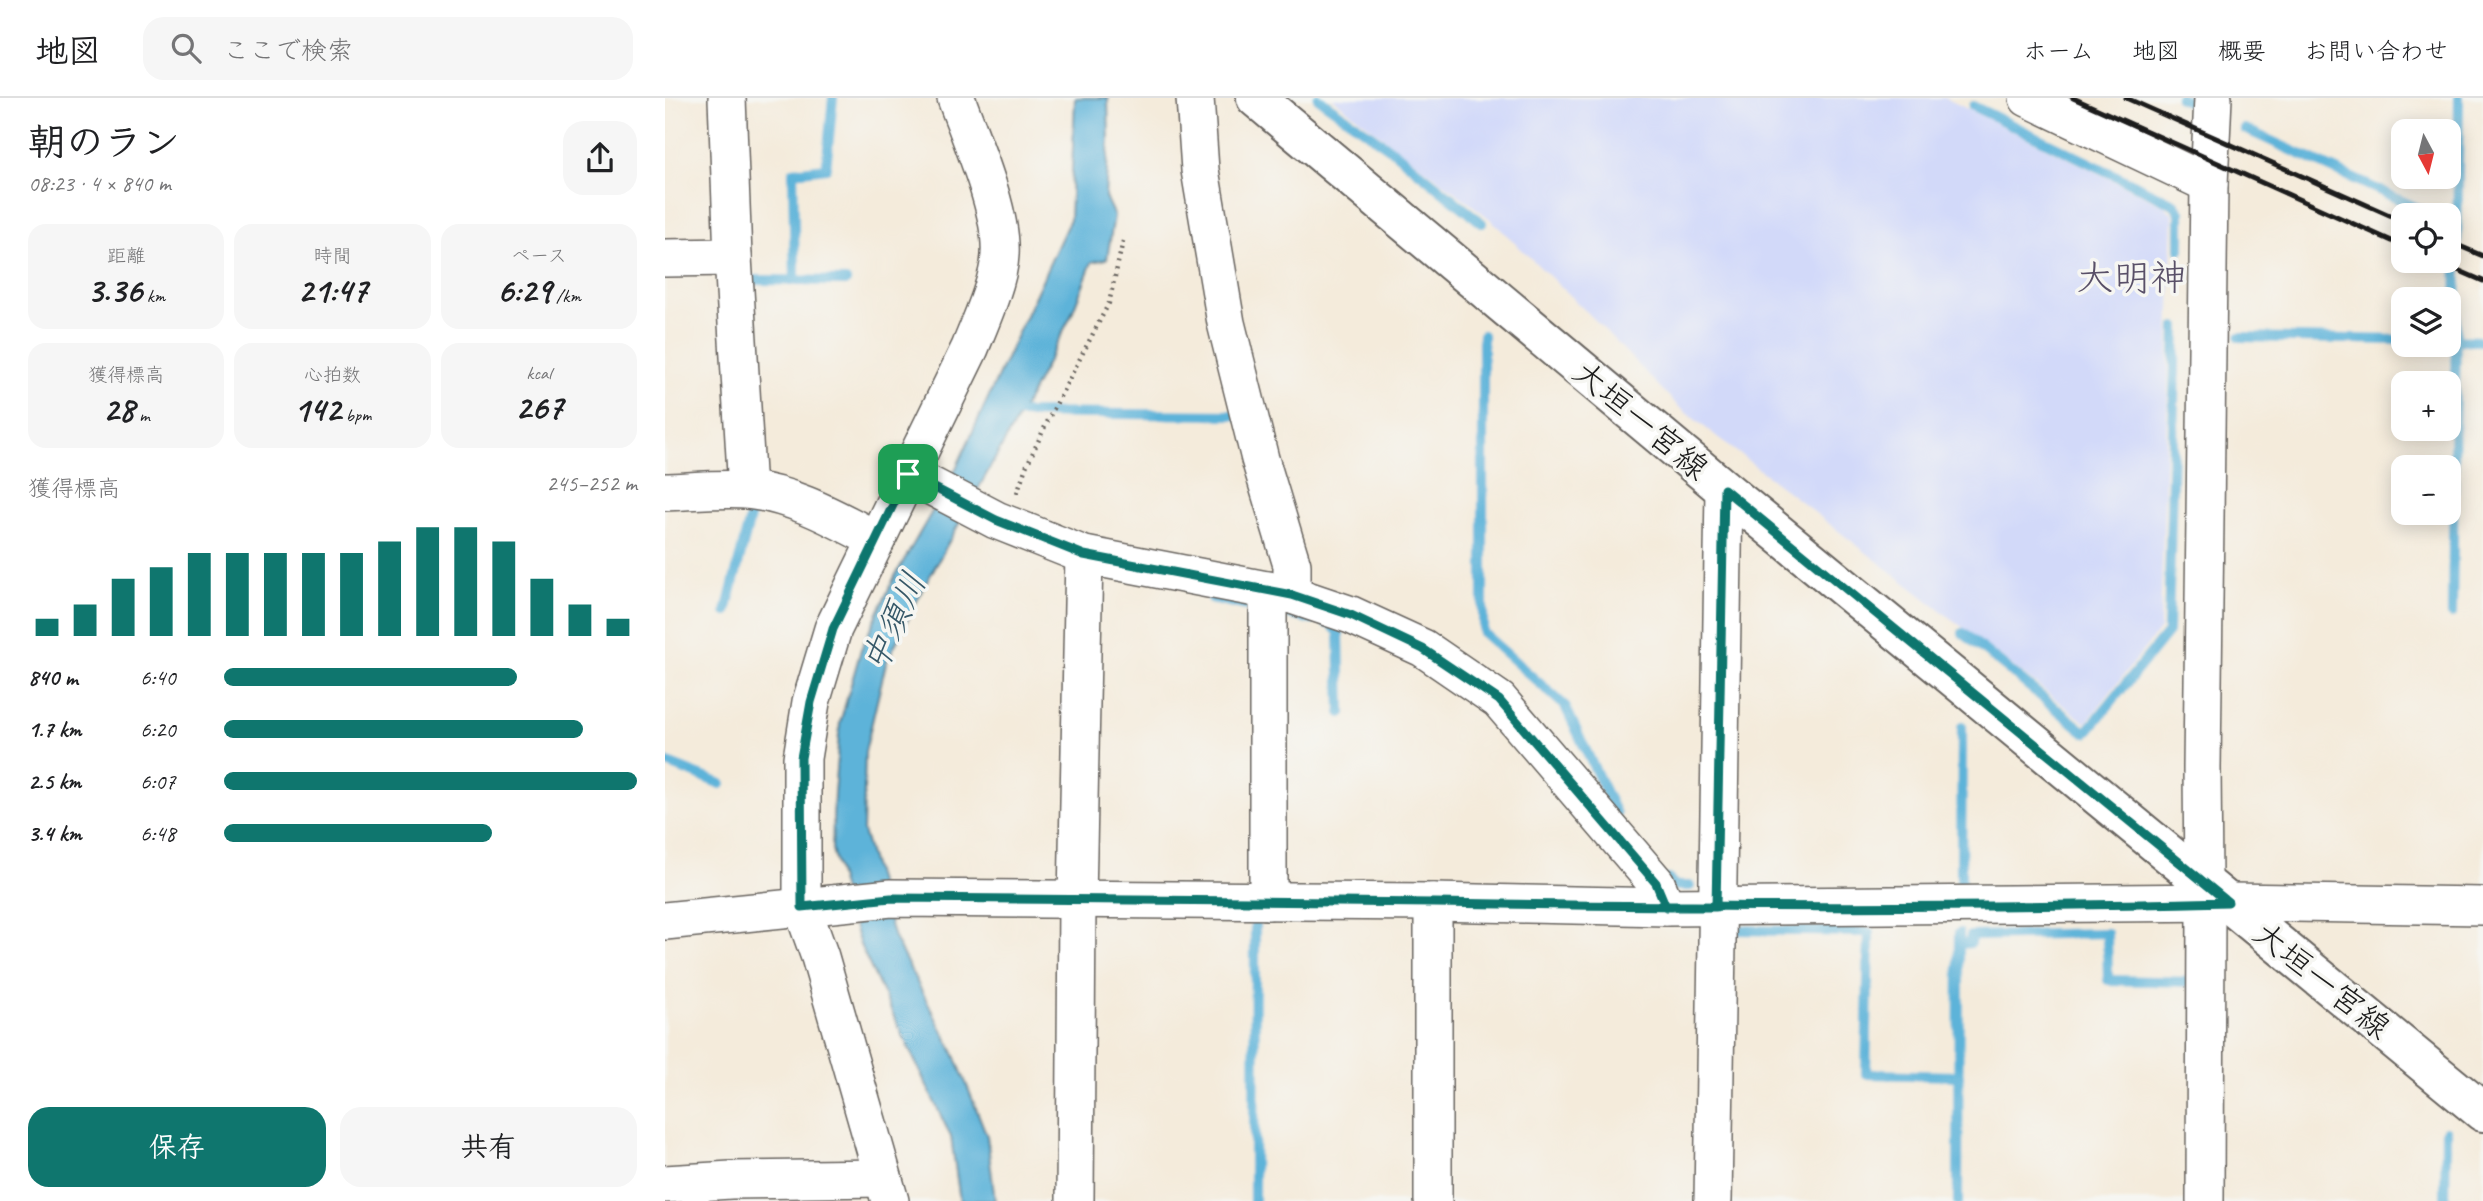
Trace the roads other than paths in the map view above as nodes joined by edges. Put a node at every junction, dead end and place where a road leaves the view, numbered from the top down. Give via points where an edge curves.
1 (727, 98) edge
2 (956, 98) edge
3 (1195, 98) edge
4 (1256, 98) edge
5 (2028, 98) edge
6 (2213, 98) edge
7 (2209, 184) junction
8 (733, 257) junction
9 (665, 258) edge
10 (919, 480) junction
11 (1724, 489) junction
12 (747, 490) junction
13 (665, 492) edge
14 (875, 539) junction
15 (1084, 555) junction
16 (1280, 592) junction
17 (2213, 896) junction
18 (1077, 900) junction
19 (1268, 901) junction
20 (1433, 902) junction
21 (814, 905) junction
22 (2483, 906) edge
23 (1666, 907) junction
24 (1716, 907) junction
25 (665, 921) edge
26 (2483, 1112) edge
27 (665, 1184) edge
28 (887, 1189) edge
29 (1075, 1201) edge
30 (1433, 1201) edge
31 (1713, 1201) edge
32 (2205, 1201) edge

1 - 8 street
2 - 10 street via 996,213 1000,255 988,304
3 - 16 street via 1200,170 1226,323 1292,565
4 - 11 main road, 大垣一宮線
5 - 7 street
6 - 7 street
7 - 17 street via 2202,768
8 - 9 street
8 - 12 street
10 - 14 street
10 - 15 street via 1001,522
11 - 17 main road, 大垣一宮線
11 - 24 street
12 - 13 street
12 - 14 street via 815,508
14 - 21 street via 833,629 811,702 801,758
15 - 16 street
15 - 18 street
16 - 19 street
16 - 23 street via 1351,615 1423,649 1499,700 1656,883
17 - 22 street
17 - 24 street
17 - 26 main road, 大垣一宮線
17 - 32 street
18 - 19 street
18 - 21 street via 891,898
18 - 29 street
19 - 20 street
20 - 23 street
20 - 30 street
21 - 25 street
21 - 28 street via 820,957
23 - 24 street
24 - 31 street
27 - 28 street via 731,1180

